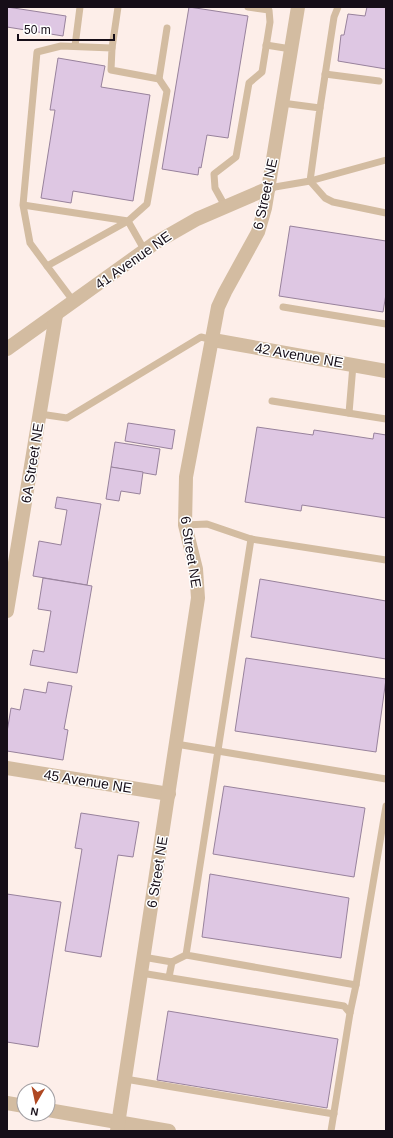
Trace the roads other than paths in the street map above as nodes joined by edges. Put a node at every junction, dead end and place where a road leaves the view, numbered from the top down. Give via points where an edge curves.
1 (80, 7) edge
2 (118, 7) edge
3 (248, 7) edge
4 (298, 7) edge
5 (338, 7) edge
6 (167, 28) dead end
7 (266, 45) junction
8 (75, 46) junction
9 (112, 48) junction
10 (291, 49) junction
11 (325, 74) junction
12 (159, 79) junction
13 (379, 81) dead end
14 (282, 103) junction
15 (320, 108) junction
16 (386, 160) edge
17 (310, 182) junction
18 (269, 188) junction
19 (23, 205) junction
20 (225, 206) junction
21 (386, 213) edge
22 (128, 221) junction
23 (145, 251) junction
24 (47, 266) junction
25 (74, 302) junction
26 (283, 307) dead end
27 (56, 315) junction
28 (386, 324) edge
29 (213, 340) junction
30 (7, 349) edge
31 (354, 365) junction
32 (386, 371) edge
33 (272, 401) dead end
34 (348, 413) junction
35 (40, 414) junction
36 (386, 419) edge
37 (185, 525) junction
38 (251, 539) junction
39 (386, 560) edge
40 (7, 611) edge
41 (176, 744) junction
42 (218, 752) junction
43 (7, 768) edge
44 (386, 779) edge
45 (169, 794) junction
46 (386, 806) edge
47 (186, 955) junction
48 (144, 957) junction
49 (172, 962) junction
50 (141, 973) junction
51 (169, 977) junction
52 (356, 985) junction
53 (350, 1013) junction
54 (125, 1080) junction
55 (56, 1112) edge
56 (334, 1114) junction
57 (117, 1127) edge
58 (169, 1131) edge
59 (331, 1131) edge

1 - 8 lane
2 - 9 lane
3 - 7 lane via 269,10 270,22
4 - 10 street, 6 Street NE
5 - 11 lane via 334,17
6 - 12 lane
7 - 10 lane
7 - 20 lane via 262,72 249,83 236,157 214,174 215,188
8 - 9 lane
8 - 19 lane via 61,46 37,52
9 - 12 lane via 111,70
10 - 14 street, 6 Street NE
11 - 13 lane
11 - 15 lane
12 - 22 lane via 167,90 148,204
14 - 15 lane
14 - 18 street, 6 Street NE
15 - 17 lane
16 - 17 lane
17 - 18 lane
17 - 21 lane via 325,198 333,202
18 - 20 street, 41 Avenue NE
18 - 29 street, 6 Street NE via 258,232 218,307
19 - 22 lane
19 - 24 lane via 30,243
20 - 23 street, 41 Avenue NE via 197,219
22 - 23 lane
22 - 24 lane
23 - 25 street, 41 Avenue NE
24 - 25 lane
25 - 27 street, 41 Avenue NE
26 - 28 lane
27 - 30 street, 41 Avenue NE
27 - 35 street, 6A Street NE
29 - 31 street, 42 Avenue NE
29 - 35 lane via 201,337 67,418
29 - 37 street, 6 Street NE via 186,477
31 - 32 street, 42 Avenue NE
31 - 34 lane
33 - 34 lane
34 - 36 lane
35 - 40 street, 6A Street NE
37 - 38 lane via 207,524
37 - 41 street, 6 Street NE via 196,569 198,598
38 - 39 lane
38 - 42 lane
41 - 42 lane
41 - 45 street, 6 Street NE
42 - 44 lane
42 - 47 lane
43 - 45 street, 45 Avenue NE
45 - 48 street, 6 Street NE
46 - 52 lane
47 - 49 lane
47 - 52 lane
48 - 49 lane
48 - 50 street, 6 Street NE
49 - 51 lane
50 - 51 lane
50 - 54 street, 6 Street NE
51 - 53 lane via 344,1006
52 - 53 lane
53 - 56 lane
54 - 56 lane
54 - 57 street, 6 Street NE
55 - 57 street
56 - 59 lane
57 - 58 street

